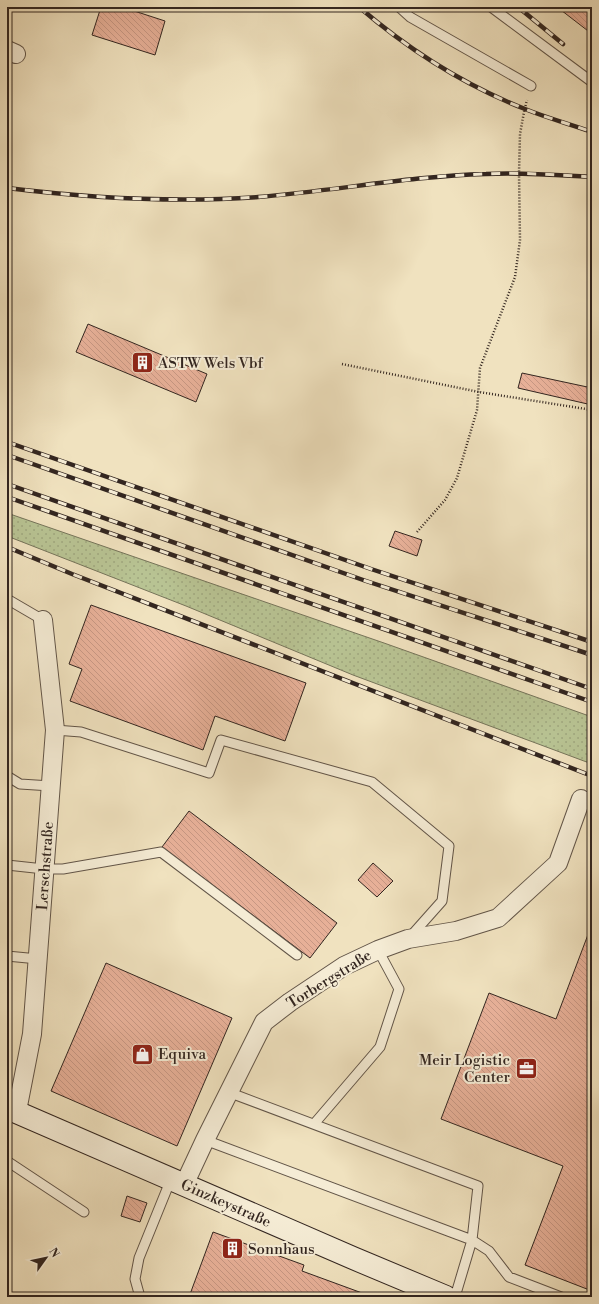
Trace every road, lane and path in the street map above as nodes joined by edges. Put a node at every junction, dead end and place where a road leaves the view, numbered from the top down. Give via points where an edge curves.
1 (399, 7) edge
2 (491, 7) edge
3 (592, 82) edge
4 (531, 86) joint
5 (342, 364) dead end
6 (479, 392) junction
7 (592, 410) edge
8 (417, 532) dead end
9 (7, 598) edge
10 (43, 620) joint
11 (54, 730) junction
12 (7, 776) edge
13 (50, 786) junction
14 (581, 798) dead end
15 (7, 865) edge
16 (44, 869) junction
17 (408, 939) junction
18 (378, 950) junction
19 (297, 955) dead end
20 (7, 956) edge
21 (38, 958) junction
22 (228, 1092) junction
23 (12, 1110) edge
24 (314, 1124) junction
25 (204, 1140) junction
26 (7, 1161) edge
27 (178, 1182) junction
28 (84, 1212) dead end
29 (472, 1240) junction
30 (140, 1297) edge
31 (446, 1297) edge
32 (455, 1297) edge
33 (561, 1297) edge

1 - 4 lane via 410,17
2 - 3 lane
4 - 6 path via 520,134 520,240 515,276 480,368
5 - 6 path
6 - 7 path
6 - 8 path via 477,410 457,478 445,500
9 - 10 lane
10 - 11 street, Lerschstraße
11 - 13 street, Lerschstraße
11 - 17 lane via 81,732 208,773 221,740 372,782 449,846 442,901
12 - 13 lane via 20,784
13 - 16 street, Lerschstraße
14 - 17 street, Torbergstraße via 558,863 498,918 456,931
15 - 16 lane
16 - 19 lane via 63,869 161,852
16 - 21 street, Lerschstraße
17 - 18 street, Torbergstraße
18 - 22 street, Torbergstraße via 344,966 264,1022
18 - 24 lane via 399,989 380,1047
20 - 21 lane
21 - 23 street, Lerschstraße via 32,1034
22 - 24 lane
22 - 25 street, Torbergstraße
23 - 27 street, Ginzkeystraße
24 - 29 lane via 478,1186
25 - 27 street, Torbergstraße
25 - 29 lane
26 - 28 lane
27 - 30 lane via 139,1258 135,1279
27 - 31 street, Ginzkeystraße
29 - 32 lane
29 - 33 lane via 489,1251 510,1277

